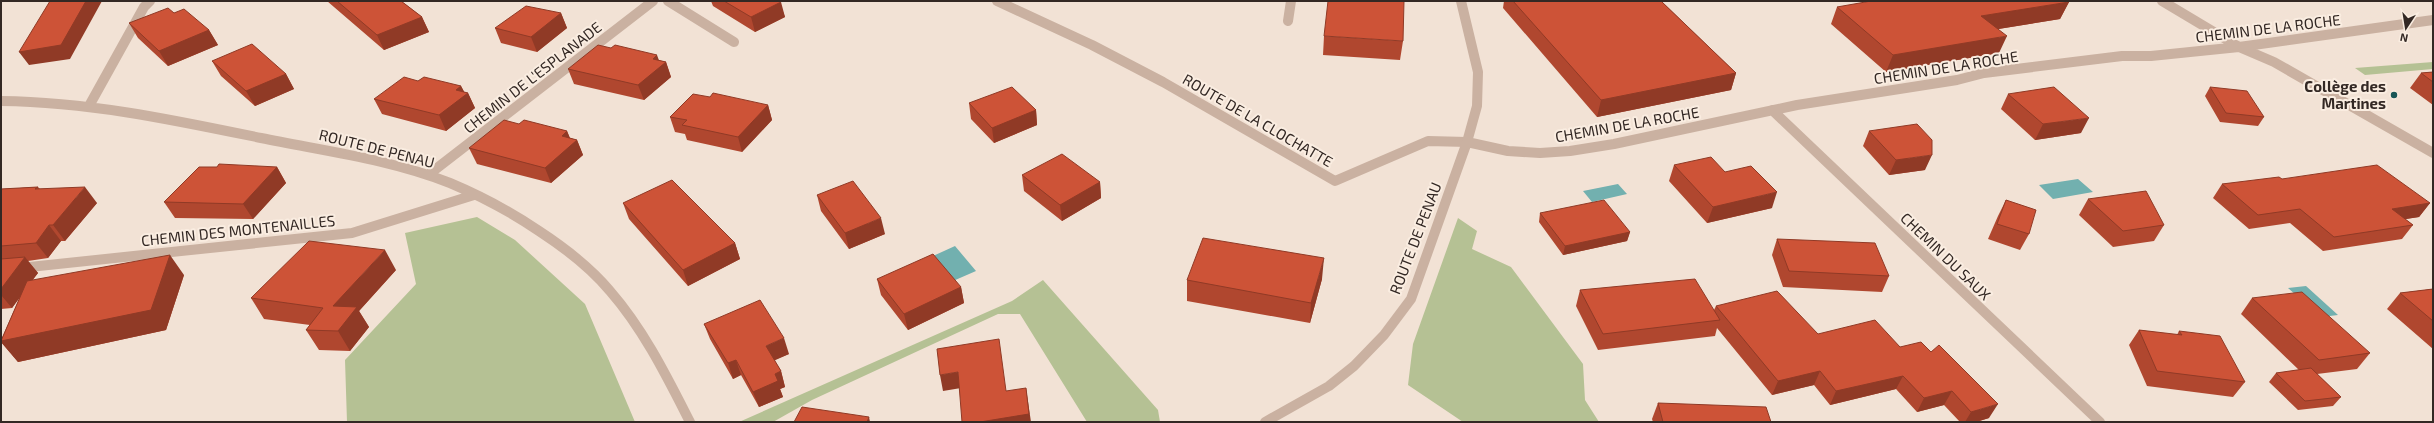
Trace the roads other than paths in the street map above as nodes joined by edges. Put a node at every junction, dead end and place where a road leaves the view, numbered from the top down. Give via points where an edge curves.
1 (150, 1) edge
2 (653, 1) edge
3 (668, 1) edge
4 (997, 1) edge
5 (1291, 1) edge
6 (1461, 1) edge
7 (2162, 1) edge
8 (2433, 20) edge
9 (1288, 21) dead end
10 (734, 42) dead end
11 (2239, 48) junction
12 (1, 101) edge
13 (89, 106) junction
14 (1772, 110) junction
15 (1467, 142) junction
16 (2433, 153) edge
17 (428, 175) junction
18 (474, 195) junction
19 (1, 270) edge
20 (690, 422) edge
21 (1265, 422) edge
22 (2100, 422) edge

1 - 13 street via 144,7
2 - 17 street, CHEMIN DE L'ESPLANADE
3 - 10 street
4 - 15 street, ROUTE DE LA CLOCHATTE via 1092,45 1163,82 1335,181 1428,141
5 - 9 street
6 - 15 street via 1476,53 1478,72 1477,106
7 - 11 street
8 - 11 street, CHEMIN DE LA ROCHE
11 - 14 street, CHEMIN DE LA ROCHE via 2122,56 1984,73 1957,80
11 - 16 street via 2274,62
12 - 13 street, ROUTE DE PENAU
13 - 17 street, ROUTE DE PENAU via 172,119
14 - 15 street, CHEMIN DE LA ROCHE via 1570,151 1508,151
14 - 22 street, CHEMIN DU SAUX
15 - 21 street, ROUTE DE PENAU via 1411,299 1384,335 1354,366 1329,386
17 - 18 street, ROUTE DE PENAU
18 - 19 street, CHEMIN DES MONTENAILLES via 408,218 352,232
18 - 20 street, ROUTE DE PENAU via 542,233 579,261 609,290 643,335

